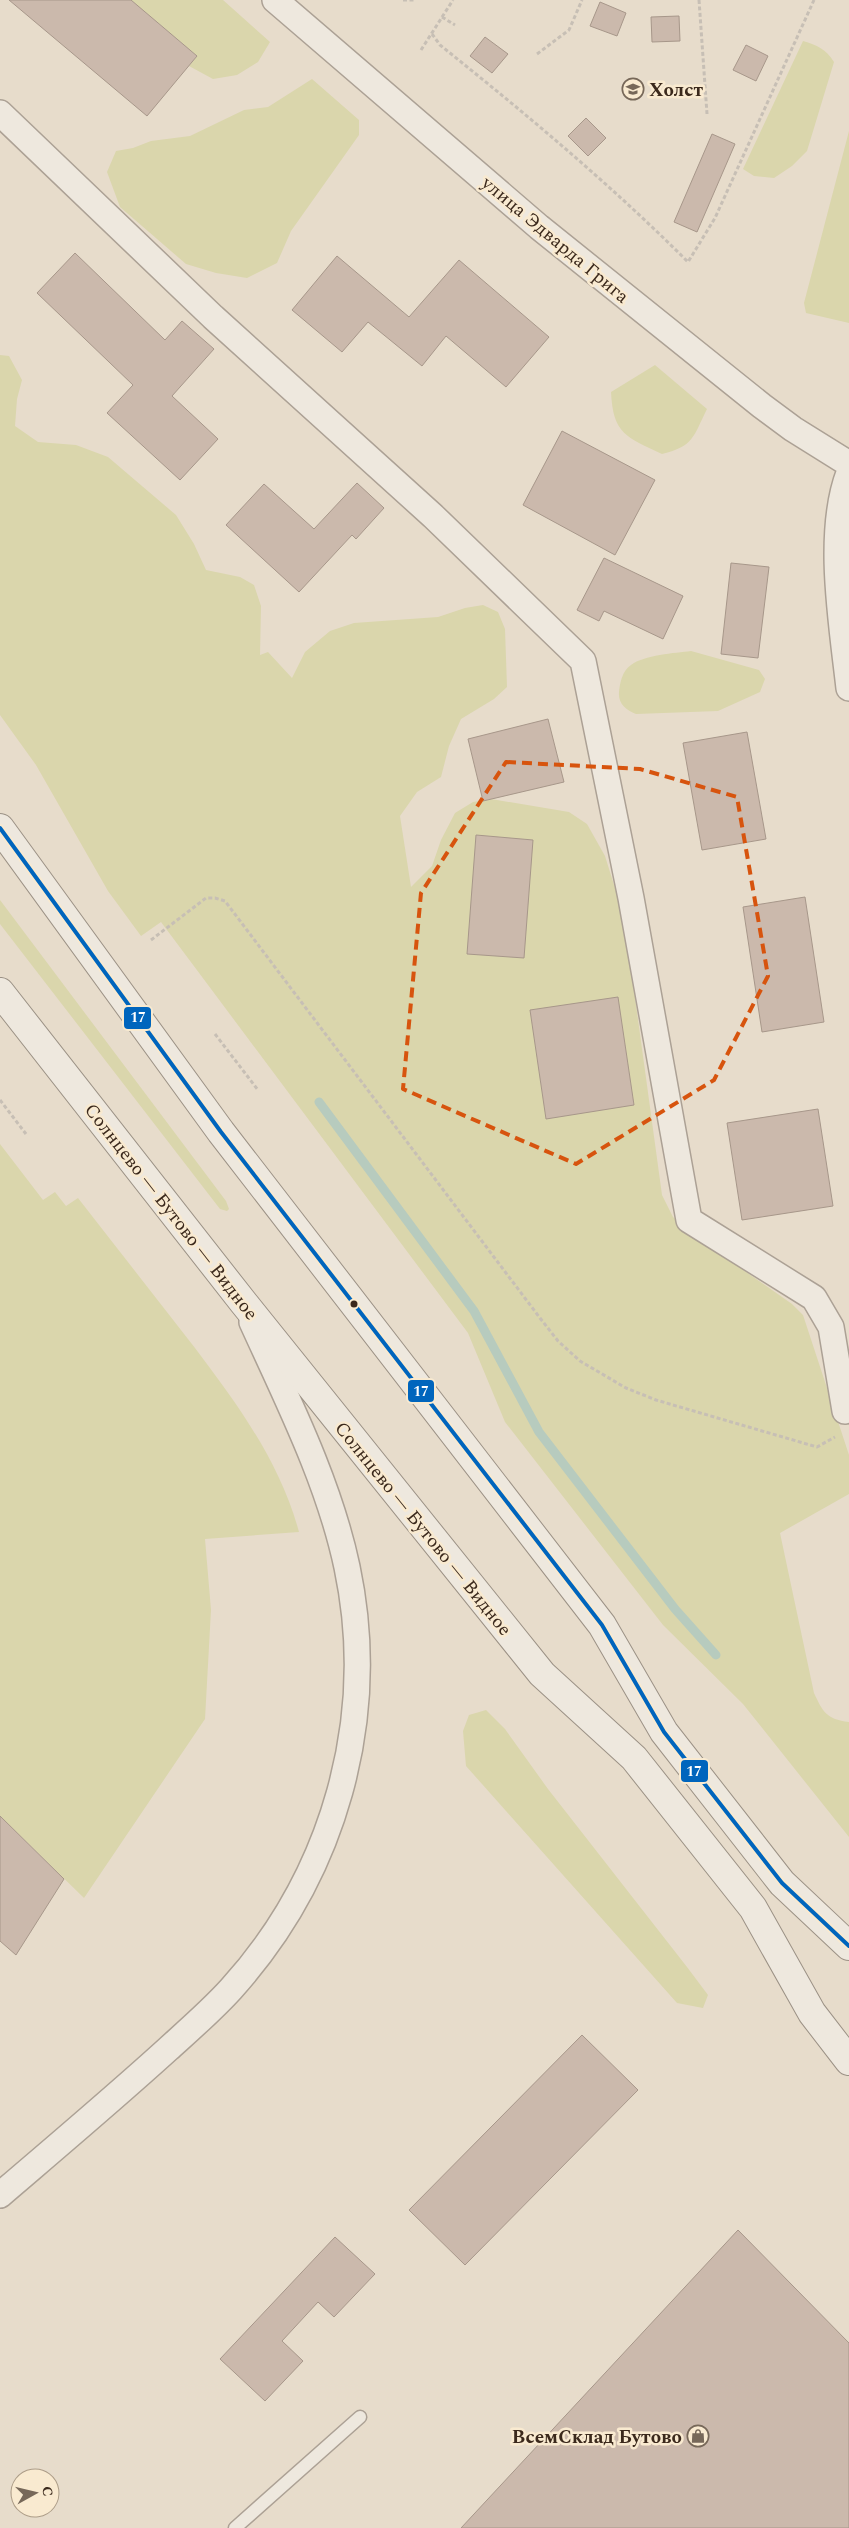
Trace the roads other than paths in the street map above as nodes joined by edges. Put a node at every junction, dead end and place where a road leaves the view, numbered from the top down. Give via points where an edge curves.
1 (274, 0) edge
2 (0, 114) edge
3 (849, 464) edge
4 (849, 473) edge
5 (849, 688) edge
6 (0, 828) edge
7 (0, 992) edge
8 (243, 1302) junction
9 (847, 1410) edge
10 (849, 1946) edge
11 (849, 2061) edge
12 (0, 2195) edge
13 (360, 2417) dead end
14 (235, 2528) edge

1 - 3 street, улица Эдварда Грига via 539,227 793,430
2 - 9 street via 213,317 434,516 583,661 631,898 689,1220 814,1298 831,1327
4 - 5 street via 839,510 838,542
6 - 10 main road via 221,1132 602,1624 664,1732 782,1883
7 - 8 main road, Солнцево — Бутово — Видное
8 - 11 main road, Солнцево — Бутово — Видное via 542,1674 640,1765 753,1908 812,2013
8 - 12 street via 318,1472 347,1566 357,1638 357,1690 340,1795 313,1868 275,1934 252,1964 229,1991 135,2079
13 - 14 lane

